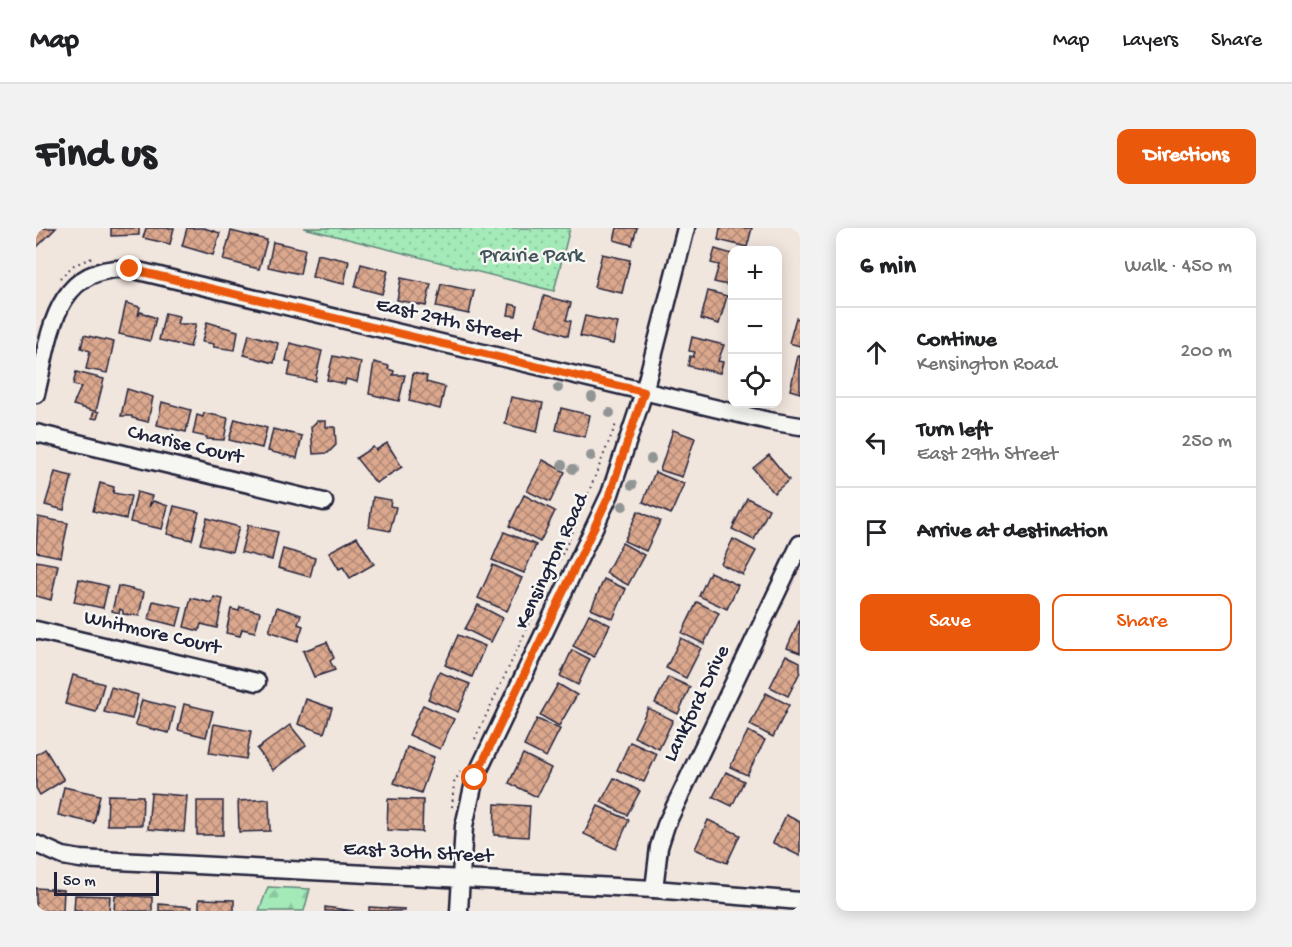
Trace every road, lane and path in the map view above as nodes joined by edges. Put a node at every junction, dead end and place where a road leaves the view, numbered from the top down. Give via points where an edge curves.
1 (686, 228) edge
2 (644, 392) junction
3 (36, 394) edge
4 (800, 426) edge
5 (36, 433) edge
6 (324, 502) dead end
7 (800, 544) edge
8 (36, 630) edge
9 (257, 682) dead end
10 (36, 844) edge
11 (461, 879) junction
12 (654, 889) junction
13 (800, 901) edge
14 (459, 911) edge

1 - 2 street, Kensington Road
2 - 3 street, East 29th Street via 115,268 87,276 58,308
2 - 4 street, East 29th Street
2 - 11 street, Kensington Road via 610,494 475,778 465,818
5 - 6 street, Charise Court
7 - 12 street, Lankford Drive via 666,825
8 - 9 street, Whitmore Court
10 - 11 street, East 30th Street via 80,859
11 - 12 street, East 30th Street
11 - 14 street, Kensington Road
12 - 13 street, East 30th Street

